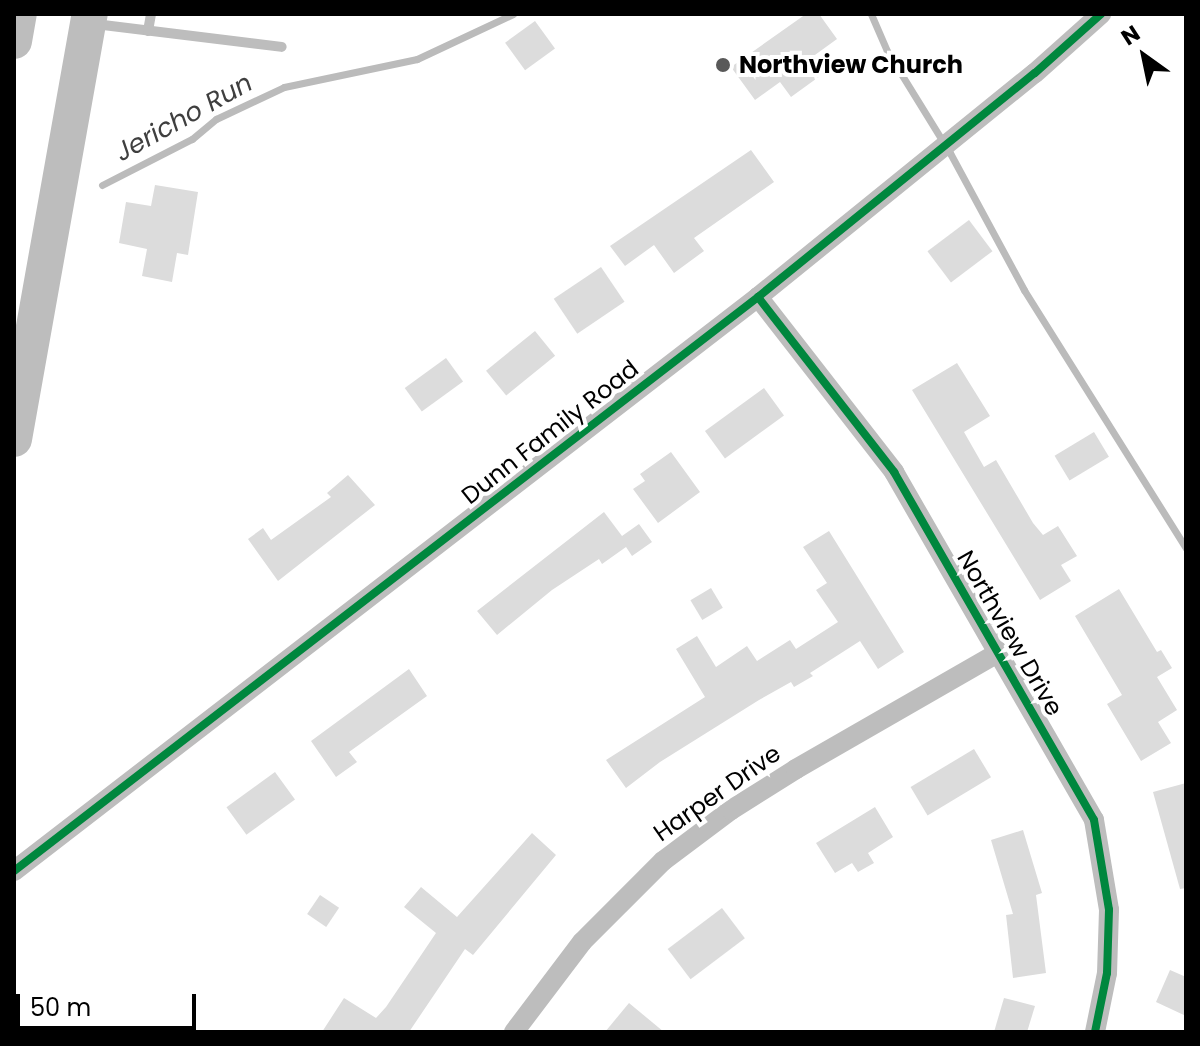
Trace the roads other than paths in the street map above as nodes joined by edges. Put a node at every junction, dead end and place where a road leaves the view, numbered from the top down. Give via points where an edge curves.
1 (19, 14) edge
2 (151, 14) edge
3 (1101, 14) edge
4 (90, 19) edge
5 (148, 31) junction
6 (14, 41) edge
7 (282, 47) dead end
8 (758, 297) junction
9 (14, 439) edge
10 (998, 653) junction
11 (14, 871) edge
12 (514, 1032) edge
13 (1095, 1032) edge

1 - 6 highway
2 - 5 lane
3 - 8 street, Dunn Family Road
4 - 5 lane
4 - 9 highway
5 - 7 lane
8 - 10 street, Northview Drive via 894,472
8 - 11 street, Dunn Family Road
10 - 12 street, Harper Drive via 783,777 663,861 582,942
10 - 13 street, Northview Drive via 1094,820 1109,910 1107,973

